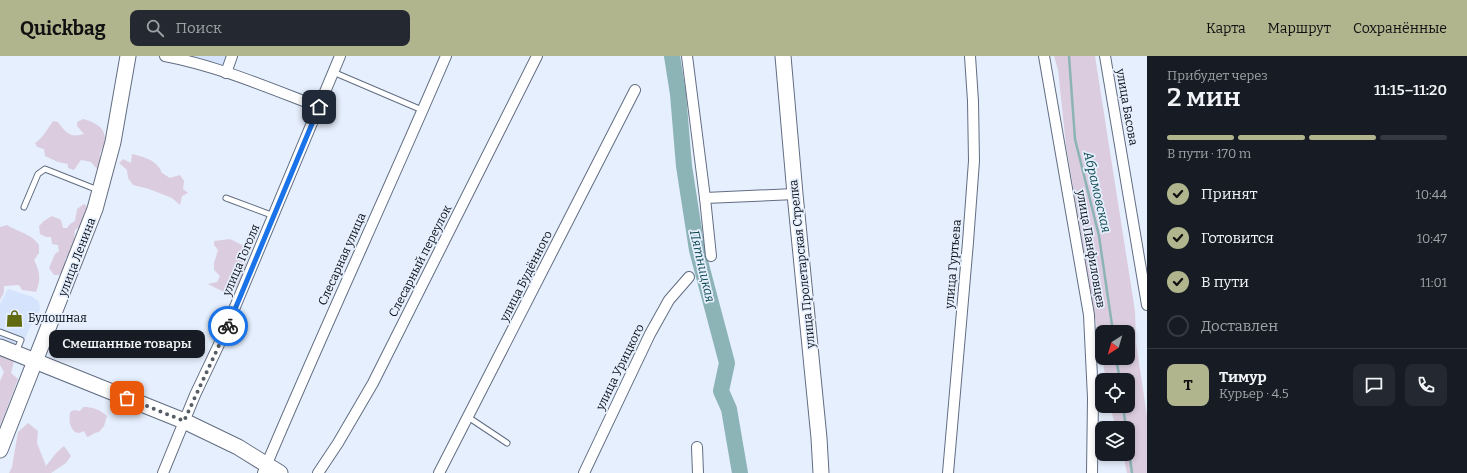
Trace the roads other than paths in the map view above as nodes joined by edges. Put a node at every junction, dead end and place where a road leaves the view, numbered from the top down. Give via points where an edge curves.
1 (128, 56) edge
2 (165, 56) edge
3 (232, 56) edge
4 (340, 56) edge
5 (446, 56) edge
6 (537, 56) edge
7 (687, 56) edge
8 (783, 56) edge
9 (970, 56) edge
10 (1044, 56) edge
11 (1105, 56) edge
12 (190, 59) edge
13 (333, 72) junction
14 (226, 73) junction
15 (635, 90) dead end
16 (319, 107) junction
17 (422, 110) junction
18 (101, 191) junction
19 (795, 194) junction
20 (226, 198) dead end
21 (705, 198) junction
22 (24, 208) dead end
23 (274, 216) junction
24 (711, 256) dead end
25 (689, 277) dead end
26 (1147, 304) edge
27 (0, 332) edge
28 (0, 347) edge
29 (16, 353) junction
30 (35, 361) junction
31 (468, 417) junction
32 (184, 421) junction
33 (507, 443) dead end
34 (697, 447) dead end
35 (0, 450) edge
36 (265, 468) edge
37 (163, 473) edge
38 (280, 473) edge
39 (318, 473) edge
40 (439, 473) edge
41 (584, 473) edge
42 (698, 473) edge
43 (821, 473) edge
44 (948, 473) edge
45 (1092, 473) edge

1 - 18 main road, улица Ленина via 113,142
2 - 12 street
3 - 14 street
4 - 13 street, улица Гоголя
5 - 17 street, Слесарная улица
6 - 39 street, Слесарный переулок via 373,383
7 - 21 street
8 - 19 main road, улица Пролетарская Стрелка
9 - 44 street, улица Гуртьева via 974,161
10 - 45 street, улица Панфиловцев via 1089,315 1093,398
11 - 26 street, улица Басова
12 - 14 street
13 - 16 street, улица Гоголя
13 - 17 lane
14 - 16 street
15 - 31 street, улица Будённого
16 - 23 street, улица Гоголя
17 - 36 street, Слесарная улица
18 - 22 lane via 45,169 38,174
18 - 30 main road, улица Ленина via 89,228
19 - 21 street
19 - 43 main road, улица Пролетарская Стрелка
20 - 23 lane
21 - 24 street
23 - 32 street, улица Гоголя
25 - 41 street, улица Урицкого via 669,300 650,334
27 - 29 lane via 21,340
28 - 29 main road
29 - 30 main road
30 - 32 main road
30 - 35 main road, улица Ленина
31 - 33 lane
31 - 40 street, улица Будённого
32 - 36 main road via 238,447
32 - 37 street, улица Гоголя
34 - 42 street
36 - 38 main road

